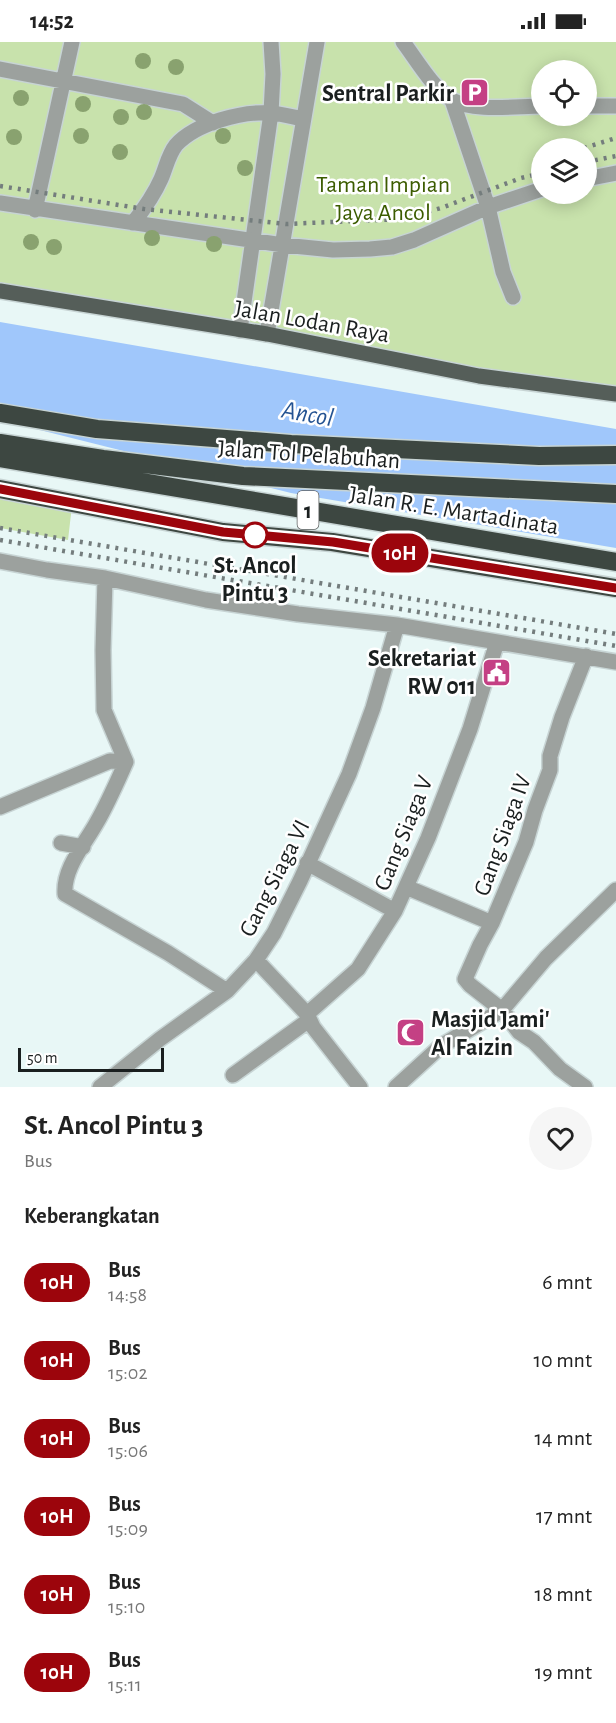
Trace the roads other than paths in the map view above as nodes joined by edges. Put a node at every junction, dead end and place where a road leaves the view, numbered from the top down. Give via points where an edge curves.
1 (72, 42) edge
2 (271, 42) edge
3 (317, 42) edge
4 (403, 42) edge
5 (0, 69) edge
6 (63, 80) junction
7 (452, 100) junction
8 (531, 106) edge
9 (597, 106) edge
10 (616, 106) edge
11 (271, 113) junction
12 (303, 119) junction
13 (213, 123) junction
14 (616, 173) edge
15 (597, 177) edge
16 (531, 193) edge
17 (0, 203) edge
18 (488, 207) junction
19 (35, 210) junction
20 (133, 223) junction
21 (254, 241) junction
22 (283, 245) junction
23 (0, 291) edge
24 (513, 297) dead end
25 (240, 330) junction
26 (267, 334) junction
27 (616, 394) edge
28 (0, 413) edge
29 (0, 443) edge
30 (616, 455) edge
31 (0, 458) edge
32 (0, 489) edge
33 (616, 494) edge
34 (0, 561) edge
35 (616, 562) edge
36 (105, 578) junction
37 (616, 588) edge
38 (397, 625) junction
39 (497, 642) junction
40 (586, 656) junction
41 (616, 662) edge
42 (126, 762) junction
43 (0, 807) edge
44 (61, 843) dead end
45 (82, 847) junction
46 (307, 863) junction
47 (406, 887) junction
48 (616, 890) edge
49 (395, 910) junction
50 (492, 923) junction
51 (256, 960) junction
52 (227, 991) junction
53 (502, 1010) junction
54 (308, 1017) junction
55 (233, 1075) dead end
56 (100, 1087) edge
57 (360, 1087) edge
58 (396, 1087) edge
59 (585, 1087) edge

1 - 6 street
2 - 11 street
3 - 12 street
4 - 7 street via 437,87
5 - 6 street
6 - 13 street via 183,104
6 - 19 street
7 - 8 street via 471,106
7 - 18 street
9 - 10 street
11 - 12 street
11 - 13 street via 236,115
11 - 21 street
12 - 22 street
13 - 20 street via 177,145 160,182
14 - 15 street
16 - 18 street
17 - 19 street
18 - 22 street via 392,247 333,250
18 - 24 street
19 - 20 street
20 - 21 street
21 - 22 street
21 - 25 street
22 - 26 street
23 - 25 main road, Jalan Lodan Raya
25 - 26 main road, Jalan Lodan Raya
26 - 27 main road, Jalan Lodan Raya via 479,376
28 - 30 highway, Jalan Tol Pelabuhan via 97,429 291,444 539,456
29 - 33 highway, Jalan Tol Pelabuhan / 1 via 243,476
31 - 35 highway, Jalan R. E. Martadinata / 1
32 - 37 highway, Jalan R. E. Martadinata / 1 via 223,532 333,542
34 - 36 street
36 - 38 street via 206,600
36 - 42 street via 104,710
38 - 39 street
38 - 46 street, Gang Siaga VI via 350,774
39 - 40 street
39 - 47 street, Gang Siaga V via 470,729
40 - 41 street
40 - 50 street, Gang Siaga IV via 562,717 550,756 550,770 526,842
42 - 43 street via 110,761
42 - 45 street
44 - 45 street
45 - 52 street via 64,883 65,894 168,952
46 - 49 street
46 - 51 street, Gang Siaga VI via 274,933
47 - 49 street, Gang Siaga V
47 - 50 street
48 - 53 street via 546,958
49 - 54 street, Gang Siaga V via 358,969
50 - 53 street, Gang Siaga IV via 465,979
51 - 52 street, Gang Siaga VI
51 - 54 street
52 - 56 street, Gang Siaga VI
53 - 58 street via 441,1046
53 - 59 street via 519,1032
54 - 55 street, Gang Siaga V
54 - 57 street

